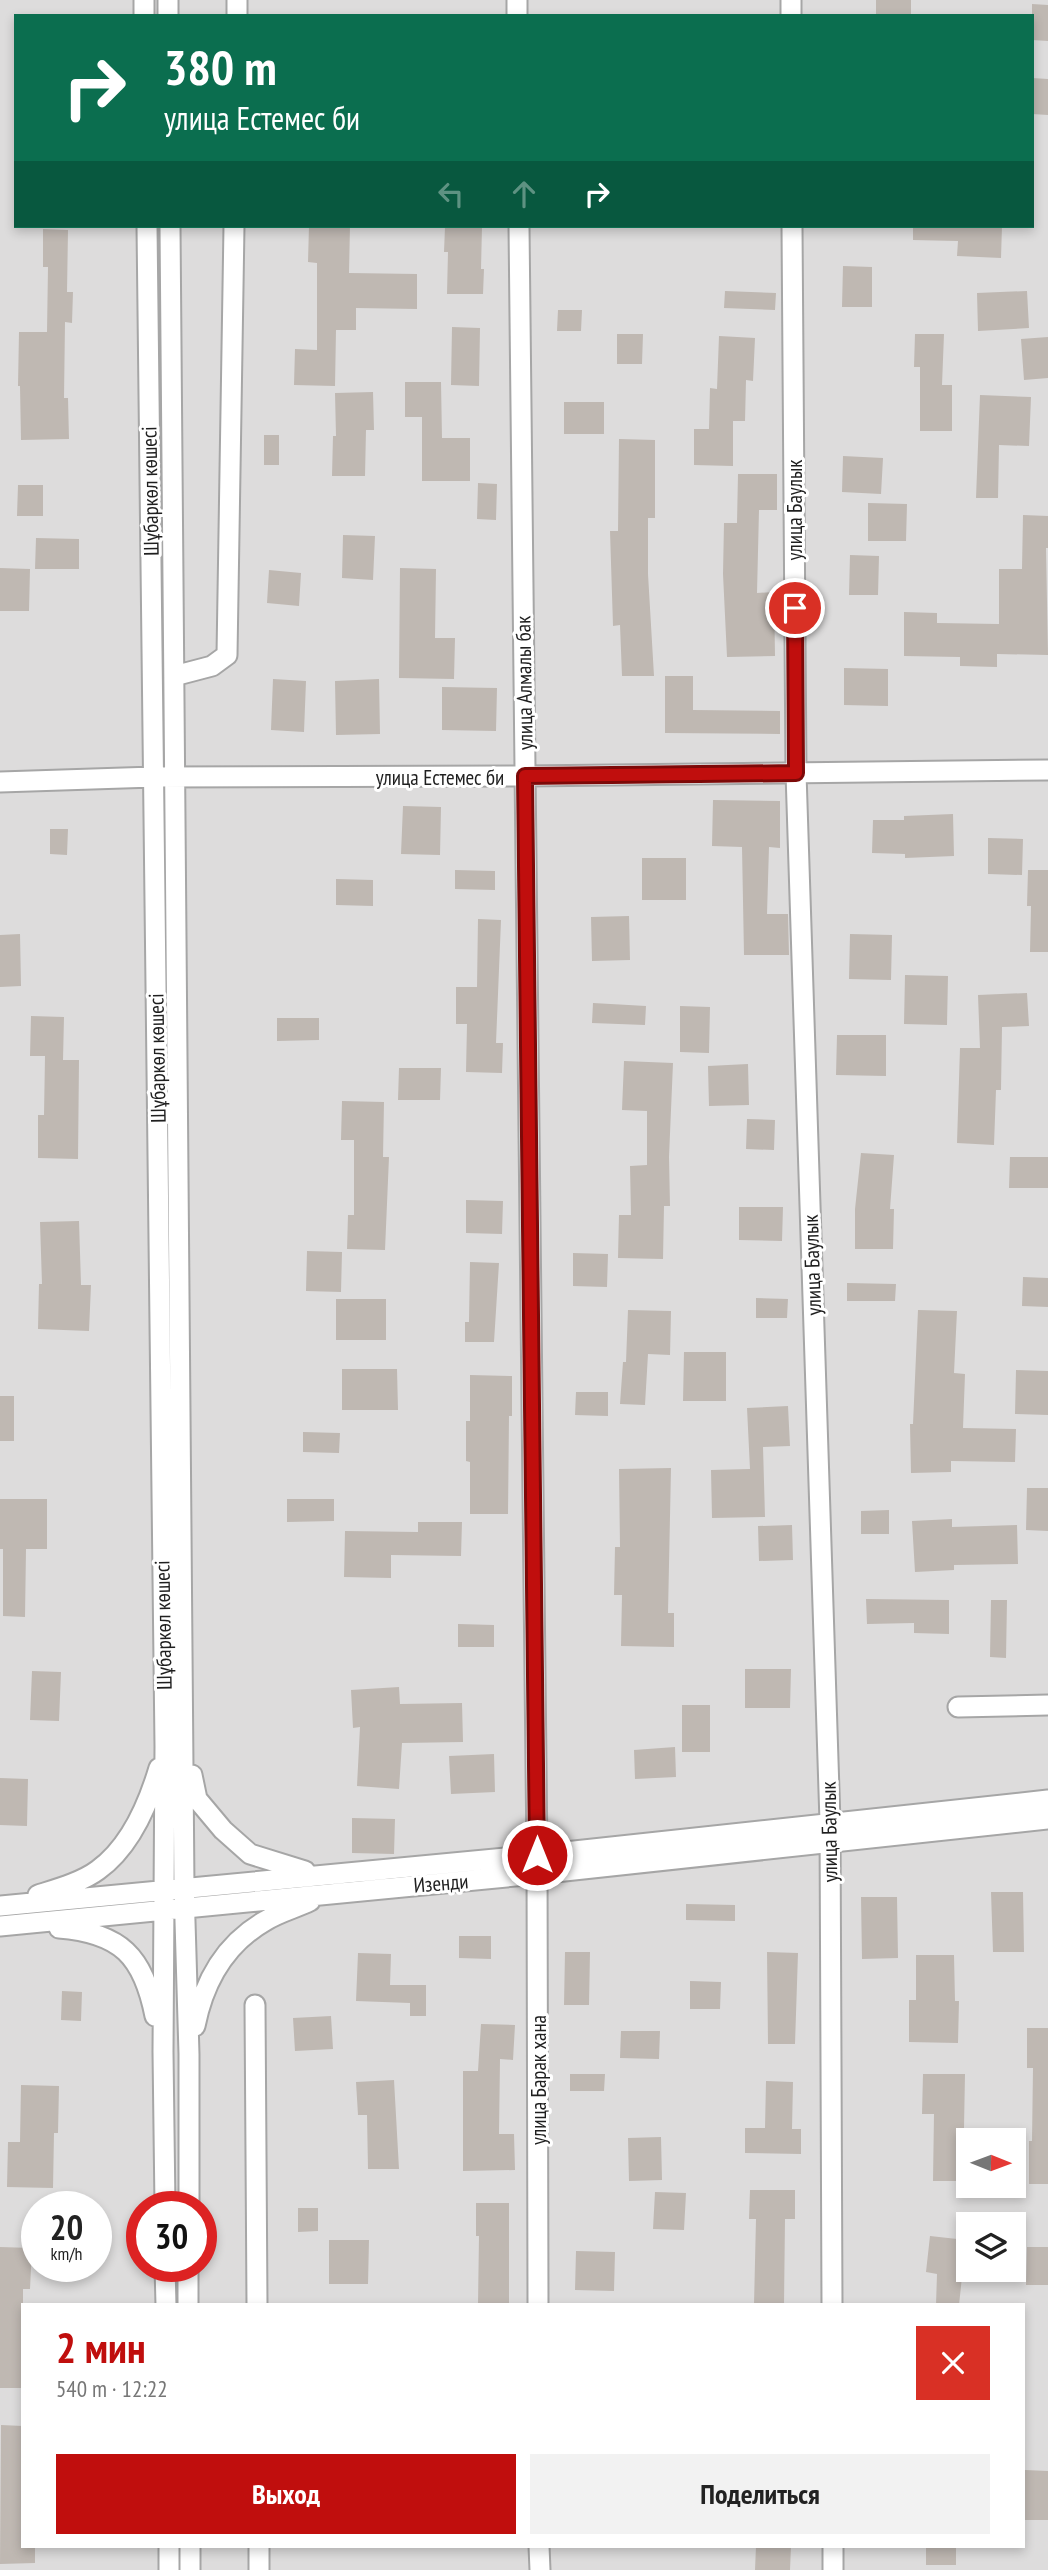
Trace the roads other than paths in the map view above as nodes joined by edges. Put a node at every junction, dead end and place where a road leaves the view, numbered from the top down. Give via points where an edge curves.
1 (147, 228) edge
2 (170, 228) edge
3 (234, 228) edge
4 (519, 228) edge
5 (792, 228) edge
6 (174, 676) junction
7 (1048, 770) edge
8 (796, 773) junction
9 (525, 776) junction
10 (154, 777) junction
11 (176, 777) junction
12 (0, 782) edge
13 (1048, 1705) edge
14 (958, 1707) dead end
15 (185, 1743) junction
16 (165, 1746) junction
17 (1048, 1800) edge
18 (1048, 1819) edge
19 (830, 1822) junction
20 (830, 1842) junction
21 (537, 1864) junction
22 (327, 1884) junction
23 (184, 1888) junction
24 (164, 1889) junction
25 (2, 1906) edge
26 (185, 1908) junction
27 (164, 1910) junction
28 (8, 1926) edge
29 (255, 2005) dead end
30 (163, 2052) junction
31 (189, 2054) junction
32 (165, 2191) edge
33 (189, 2191) edge
34 (165, 2282) edge
35 (188, 2282) edge
36 (166, 2303) edge
37 (188, 2303) edge
38 (257, 2303) edge
39 (538, 2303) edge
40 (832, 2303) edge
41 (169, 2548) edge
42 (190, 2548) edge
43 (259, 2548) edge
44 (539, 2548) edge
45 (833, 2548) edge
46 (169, 2570) edge
47 (190, 2570) edge
48 (259, 2570) edge
49 (540, 2570) edge
50 (833, 2570) edge

1 - 10 street, Шұбаркөл көшесі
2 - 6 street, Шұбаркөл көшесі
3 - 6 street via 227,655 212,666
4 - 9 street, улица Алмалы бак
5 - 8 street, улица Баулык
6 - 11 street, Шұбаркөл көшесі
7 - 8 street, улица Естемес би
8 - 9 street, улица Естемес би
8 - 19 street, улица Баулык
9 - 11 street, улица Естемес би
9 - 21 street, улица Алмалы бак
10 - 11 street, улица Естемес би
10 - 12 street, улица Естемес би
10 - 16 street, Шұбаркөл көшесі
11 - 15 street, Шұбаркөл көшесі
13 - 14 street
15 - 22 street via 197,1799 223,1830 250,1854
15 - 23 street, Шұбаркөл көшесі
16 - 24 street, Шұбаркөл көшесі
16 - 25 street via 154,1785 126,1844 98,1871
17 - 19 street, Изенди
18 - 20 street, Изенди
19 - 20 street, улица Баулык
19 - 21 street, Изенди
20 - 21 street, Изенди
20 - 40 street, улица Баулык
21 - 22 street, Изенди
21 - 39 street, улица Барак хана
22 - 23 street, Изенди
22 - 26 street, Изенди
22 - 31 street via 240,1939 212,1973
23 - 24 street, Изенди
23 - 26 street, Шұбаркөл көшесі
24 - 25 street, Изенди
24 - 27 street, Шұбаркөл көшесі
26 - 27 street, Изенди
26 - 31 street, Шұбаркөл көшесі
27 - 28 street, Изенди
27 - 30 street
28 - 30 street via 100,1934 121,1946 139,1967 150,1992
29 - 38 street
30 - 32 street
31 - 33 street, Шұбаркөл көшесі
34 - 36 street
35 - 37 street
41 - 46 street
42 - 47 street
43 - 48 street
44 - 49 street
45 - 50 street

